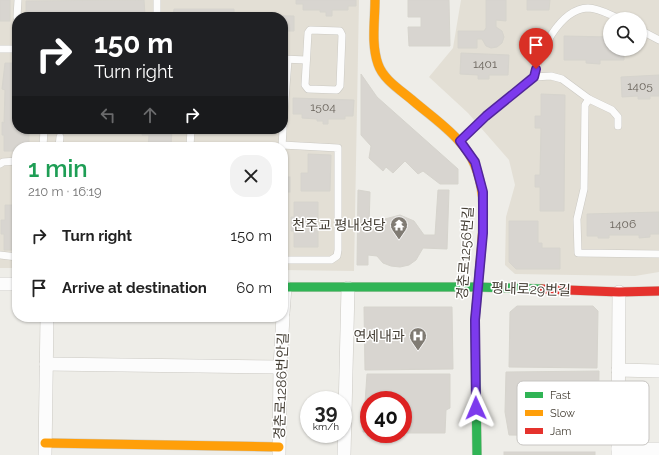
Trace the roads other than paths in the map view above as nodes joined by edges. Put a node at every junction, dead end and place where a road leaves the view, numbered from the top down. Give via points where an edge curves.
1 (18, 0) edge
2 (157, 0) edge
3 (375, 0) edge
4 (17, 12) edge
5 (157, 12) edge
6 (606, 12) edge
7 (647, 34) edge
8 (659, 40) edge
9 (0, 49) edge
10 (12, 49) edge
11 (288, 60) edge
12 (306, 60) junction
13 (534, 77) junction
14 (589, 99) junction
15 (618, 126) dead end
16 (60, 137) dead end
17 (460, 141) junction
18 (60, 142) edge
19 (288, 146) edge
20 (12, 161) edge
21 (0, 164) edge
22 (659, 254) edge
23 (0, 255) edge
24 (12, 256) edge
25 (288, 260) edge
26 (0, 284) edge
27 (12, 284) edge
28 (288, 287) edge
29 (477, 287) junction
30 (348, 288) junction
31 (659, 291) edge
32 (619, 292) junction
33 (47, 322) edge
34 (283, 322) edge
35 (46, 364) junction
36 (280, 367) junction
37 (618, 370) junction
38 (659, 371) edge
39 (618, 381) edge
40 (45, 449) edge
41 (659, 449) edge
42 (279, 451) edge
43 (618, 452) edge
44 (344, 455) edge
45 (477, 455) edge

1 - 4 lane
2 - 5 lane
3 - 17 street, 경춘로1256번길 via 374,49 378,65 387,79
6 - 13 lane via 588,8 572,12 554,30 537,61
7 - 8 lane
9 - 10 lane
11 - 12 lane
12 - 12 lane via 310,30 340,31 340,86 337,90 308,89 305,85
13 - 14 lane via 551,76 562,79
13 - 17 lane
14 - 15 lane via 612,110 618,117
14 - 22 lane via 585,105 584,189 577,219 578,253
16 - 18 lane
17 - 29 street, 경춘로1256번길 via 475,162 483,192 483,233
19 - 25 lane via 338,148 338,250 337,256 331,260
20 - 21 lane
23 - 24 lane
26 - 27 street
28 - 30 street, 평내로29번길
29 - 30 street, 평내로29번길
29 - 32 street, 평내로29번길
29 - 45 street, 경춘로1256번길
30 - 44 street
31 - 32 street, 평내로29번길
32 - 37 street
33 - 35 street
34 - 36 street, 경춘로1286번안길
35 - 36 street
35 - 40 street
36 - 42 street, 경춘로1286번안길
37 - 38 street
37 - 39 street
40 - 42 street
41 - 43 street

